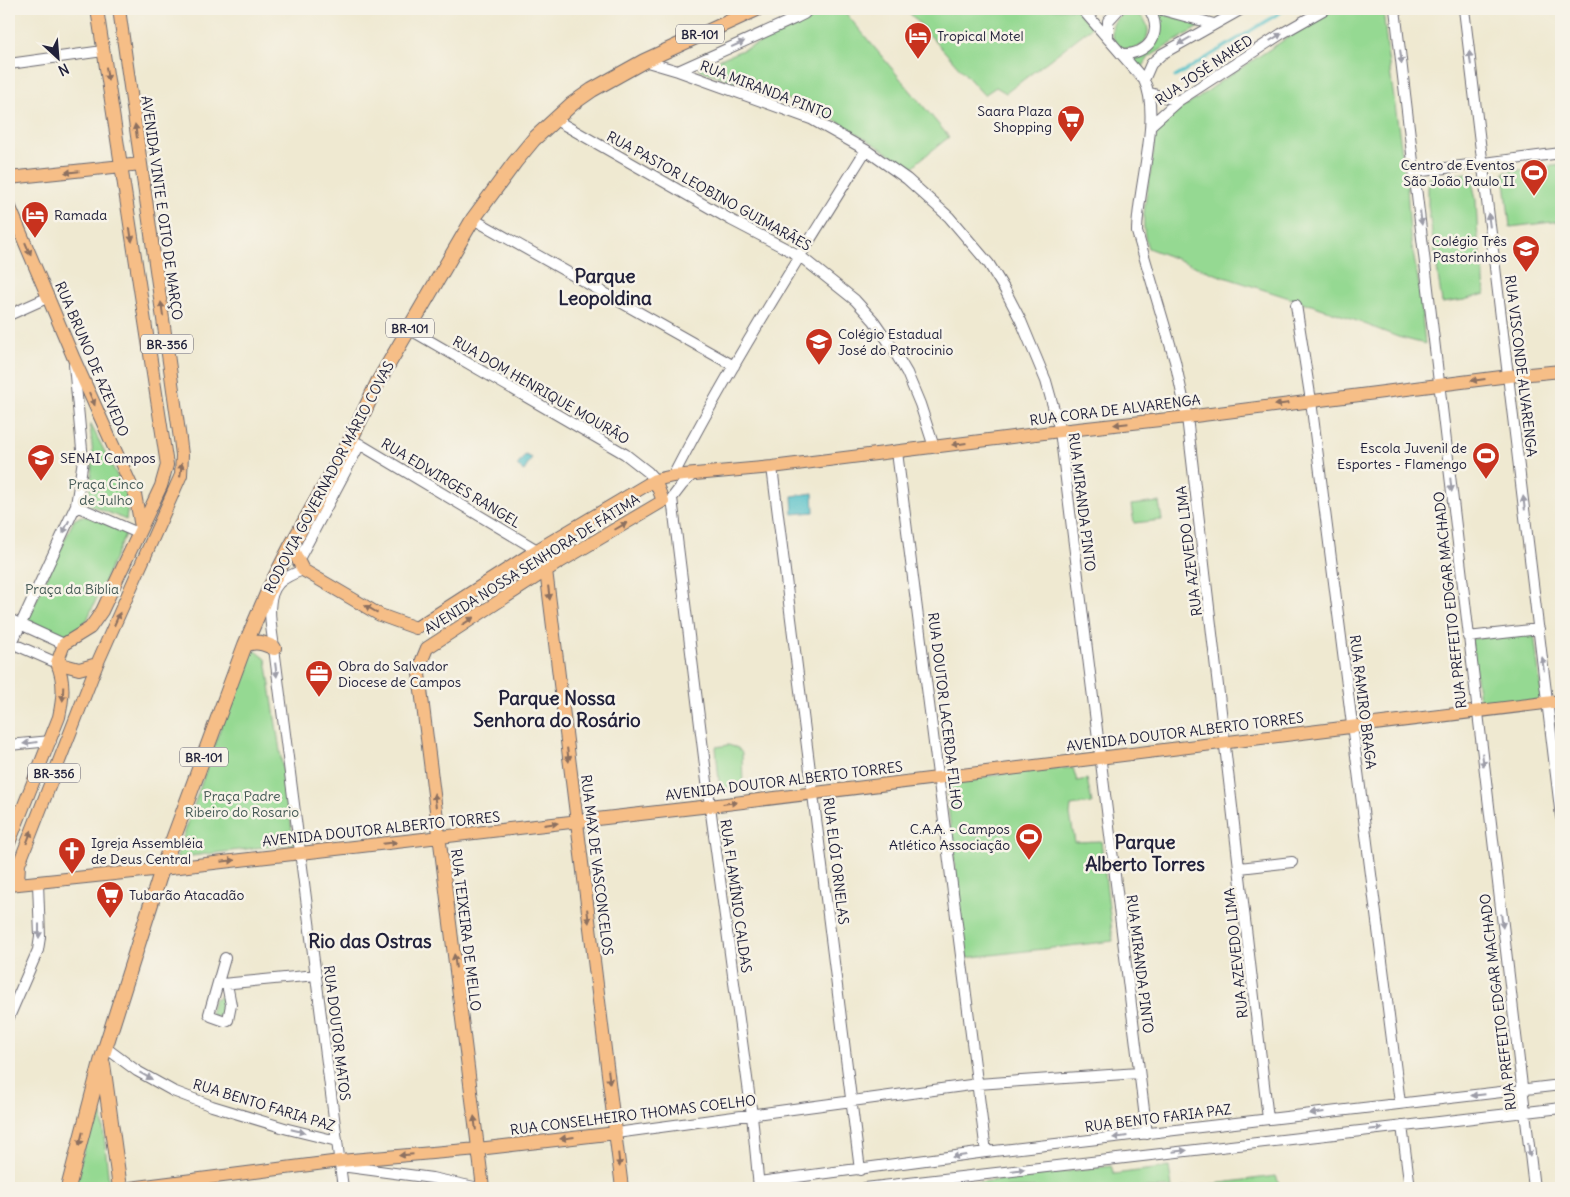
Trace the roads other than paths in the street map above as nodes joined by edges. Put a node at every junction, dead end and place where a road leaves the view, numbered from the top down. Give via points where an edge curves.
1 (97, 9) edge
2 (119, 9) edge
3 (757, 9) edge
4 (782, 9) edge
5 (809, 9) edge
6 (1082, 9) edge
7 (1119, 9) edge
8 (1149, 9) edge
9 (1159, 9) edge
10 (1242, 9) edge
11 (1325, 9) edge
12 (1395, 9) edge
13 (1464, 9) edge
14 (796, 18) junction
15 (1214, 24) junction
16 (1108, 39) junction
17 (103, 51) junction
18 (1121, 54) junction
19 (644, 61) junction
20 (9, 64) edge
21 (678, 72) junction
22 (1144, 80) junction
23 (1150, 93) junction
24 (1178, 101) junction
25 (554, 119) junction
26 (1151, 125) junction
27 (866, 150) junction
28 (1561, 153) edge
29 (141, 164) junction
30 (1482, 164) junction
31 (120, 167) junction
32 (1415, 172) junction
33 (9, 178) edge
34 (9, 205) edge
35 (473, 219) junction
36 (800, 256) junction
37 (49, 297) junction
38 (1296, 305) dead end
39 (9, 315) edge
40 (409, 329) junction
41 (74, 359) junction
42 (734, 366) junction
43 (1561, 370) edge
44 (1509, 376) junction
45 (1440, 384) junction
46 (1310, 401) junction
47 (160, 413) junction
48 (1187, 417) junction
49 (1060, 431) junction
50 (180, 439) junction
51 (356, 442) junction
52 (934, 447) junction
53 (897, 452) junction
54 (772, 467) junction
55 (693, 474) junction
56 (673, 476) junction
57 (655, 480) junction
58 (668, 499) junction
59 (76, 506) junction
60 (139, 530) junction
61 (291, 546) junction
62 (541, 547) junction
63 (300, 566) junction
64 (546, 570) junction
65 (9, 619) edge
66 (21, 625) junction
67 (416, 628) junction
68 (1539, 628) junction
69 (1468, 637) junction
70 (10, 643) edge
71 (64, 644) junction
72 (245, 645) junction
73 (274, 648) junction
74 (427, 648) junction
75 (57, 663) junction
76 (97, 664) junction
77 (1555, 702) edge
78 (1477, 712) junction
79 (1352, 726) junction
80 (51, 740) junction
81 (1225, 743) junction
82 (9, 746) edge
83 (1100, 758) junction
84 (940, 777) junction
85 (814, 793) junction
86 (710, 806) junction
87 (1561, 816) edge
88 (576, 821) junction
89 (439, 838) junction
90 (9, 843) edge
91 (300, 853) junction
92 (1292, 862) dead end
93 (1240, 868) junction
94 (162, 869) junction
95 (38, 882) junction
96 (12, 883) edge
97 (225, 958) dead end
98 (316, 976) junction
99 (9, 1017) edge
100 (104, 1053) junction
101 (1140, 1073) junction
102 (978, 1084) junction
103 (1561, 1086) edge
104 (1522, 1091) junction
105 (852, 1100) junction
106 (1400, 1103) junction
107 (1561, 1108) edge
108 (1524, 1112) junction
109 (86, 1116) junction
110 (752, 1116) junction
111 (110, 1119) junction
112 (1268, 1119) junction
113 (1402, 1126) junction
114 (616, 1132) junction
115 (1147, 1134) junction
116 (337, 1141) junction
117 (478, 1149) junction
118 (986, 1152) junction
119 (340, 1163) junction
120 (860, 1170) junction
121 (759, 1185) edge
122 (68, 1188) edge
123 (120, 1188) edge
124 (130, 1188) edge
125 (344, 1188) edge
126 (479, 1188) edge
127 (484, 1188) edge
128 (622, 1188) edge
129 (866, 1188) edge
130 (1410, 1188) edge
131 (1534, 1188) edge

1 - 17 main road
29 -> 2 main road, AVENIDA VINTE E OITO DE MARÇO / BR-356
3 - 19 highway, RODOVIA GOVERNADOR MÁRIO COVAS / BR-101
4 - 14 street
5 - 14 street
6 - 16 street, RUA AZEVEDO LIMA
7 - 16 street via 1108,21
8 - 18 street via 1155,30 1148,45 1137,53
9 - 15 street
10 - 15 street
24 -> 11 street, RUA JOSÉ NAKED
12 -> 32 street, RUA PREFEITO EDGAR MACHADO
30 -> 13 street, RUA VISCONDE ALVARENGA
21 -> 14 street
15 -> 22 street via 1162,54 1151,64
16 - 18 street, RUA AZEVEDO LIMA
17 - 20 street
17 -> 31 main road
18 - 22 street, RUA AZEVEDO LIMA
19 - 21 street, RUA MIRANDA PINTO
19 - 25 highway, RODOVIA GOVERNADOR MÁRIO COVAS / BR-101 via 592,90
21 - 27 street, RUA MIRANDA PINTO via 811,120
22 - 23 street, RUA AZEVEDO LIMA
23 - 24 street
23 - 26 street, RUA AZEVEDO LIMA
24 - 26 street, RUA JOSÉ NAKED
25 - 35 highway, RODOVIA GOVERNADOR MÁRIO COVAS / BR-101 via 515,162
25 - 36 street, RUA PASTOR LEOBINO GUIMARÃES
26 - 48 street, RUA AZEVEDO LIMA via 1137,232
27 - 36 street
27 - 49 street, RUA MIRANDA PINTO via 907,179 942,211 989,264 1021,321 1046,381
28 - 30 street
29 - 31 main road
50 -> 29 main road, AVENIDA VINTE E OITO DE MARÇO / BR-356
30 - 32 street
44 -> 30 street, RUA VISCONDE ALVARENGA
31 -> 33 main road
31 -> 47 main road
32 -> 45 street, RUA PREFEITO EDGAR MACHADO
34 -> 37 main road, RUA BRUNO DE AZEVEDO
35 - 40 highway, RODOVIA GOVERNADOR MÁRIO COVAS / BR-101
35 - 42 street
36 - 42 street
36 - 52 street, RUA PASTOR LEOBINO GUIMARÃES via 855,300 890,344 907,373
37 - 39 street
37 - 41 main road, RUA BRUNO DE AZEVEDO
38 - 46 street, RUA RAMIRO BRAGA
40 - 51 highway, RODOVIA GOVERNADOR MÁRIO COVAS / BR-101 via 378,382
40 - 57 street, RUA DOM HENRIQUE MOURÃO via 625,454
41 - 59 street via 83,460
41 -> 60 main road, RUA BRUNO DE AZEVEDO via 135,494
42 - 56 street
43 - 44 main road, RUA CORA DE ALVARENGA
44 -> 45 main road, RUA CORA DE ALVARENGA
68 -> 44 street, RUA VISCONDE ALVARENGA
45 - 46 main road, RUA CORA DE ALVARENGA
45 -> 69 street, RUA PREFEITO EDGAR MACHADO
46 -> 48 main road, RUA CORA DE ALVARENGA
46 - 79 street, RUA RAMIRO BRAGA
47 - 50 main road via 172,412
47 - 60 main road via 167,465 161,486
48 -> 49 main road, RUA CORA DE ALVARENGA
48 - 81 street, RUA AZEVEDO LIMA
49 -> 52 main road, RUA CORA DE ALVARENGA
49 - 83 street, RUA MIRANDA PINTO
76 -> 50 main road, AVENIDA VINTE E OITO DE MARÇO / BR-356 via 181,475
51 - 61 highway, RODOVIA GOVERNADOR MÁRIO COVAS / BR-101
51 - 62 street, RUA EDWIRGES RANGEL
51 - 63 street
52 - 53 main road, RUA CORA DE ALVARENGA
53 - 54 main road, RUA CORA DE ALVARENGA
53 - 84 street, RUA DOUTOR LACERDA FILHO
54 - 55 main road, RUA CORA DE ALVARENGA
54 - 85 street, RUA ELÓI ORNELAS
55 - 56 main road, RUA CORA DE ALVARENGA
55 - 58 street
56 - 57 main road, AVENIDA NOSSA SENHORA DE FÁTIMA
57 - 58 main road, AVENIDA NOSSA SENHORA DE FÁTIMA
57 - 62 main road, AVENIDA NOSSA SENHORA DE FÁTIMA
64 -> 58 main road, AVENIDA NOSSA SENHORA DE FÁTIMA
58 - 86 street, RUA FLAMÍNIO CALDAS
59 - 60 street
59 -> 66 street
60 - 71 main road via 102,611 90,628
61 - 63 main road
61 - 72 highway, RODOVIA GOVERNADOR MÁRIO COVAS / BR-101
62 - 64 main road, RUA MAX DE VASCONCELOS
62 - 67 main road, AVENIDA NOSSA SENHORA DE FÁTIMA
67 -> 63 main road via 380,615
63 - 73 street, RUA DOUTOR MATOS via 279,583 273,594
74 -> 64 main road, AVENIDA NOSSA SENHORA DE FÁTIMA
64 -> 88 main road, RUA MAX DE VASCONCELOS
65 - 66 street
66 - 70 street
66 - 71 street
67 - 74 main road, AVENIDA NOSSA SENHORA DE FÁTIMA
68 - 69 street
77 -> 68 street, RUA VISCONDE ALVARENGA
69 - 78 street, RUA PREFEITO EDGAR MACHADO
70 - 75 street
71 - 75 main road
72 - 73 highway via 260,642
72 - 94 highway, RODOVIA GOVERNADOR MÁRIO COVAS / BR-101
73 -> 91 street, RUA DOUTOR MATOS
89 -> 74 main road, RUA TEIXEIRA DE MELLO via 419,674
75 - 76 main road via 79,669
75 -> 80 main road, BR-356 via 62,674 63,700
96 -> 76 main road, BR-356
77 - 78 main road, AVENIDA DOUTOR ALBERTO TORRES
77 - 87 street, RUA VISCONDE ALVARENGA
78 - 79 main road, AVENIDA DOUTOR ALBERTO TORRES
78 -> 104 street, RUA PREFEITO EDGAR MACHADO
79 - 81 main road, AVENIDA DOUTOR ALBERTO TORRES
79 - 106 street, RUA RAMIRO BRAGA
80 -> 82 street
80 - 90 main road, BR-356
81 - 83 main road, AVENIDA DOUTOR ALBERTO TORRES
81 - 93 street, RUA AZEVEDO LIMA
83 - 84 main road, AVENIDA DOUTOR ALBERTO TORRES
83 - 101 street, RUA MIRANDA PINTO
84 - 85 main road, AVENIDA DOUTOR ALBERTO TORRES
84 - 102 street, RUA DOUTOR LACERDA FILHO
86 -> 85 main road, AVENIDA DOUTOR ALBERTO TORRES
85 - 105 street, RUA ELÓI ORNELAS
86 - 88 main road, AVENIDA DOUTOR ALBERTO TORRES
86 - 110 street, RUA FLAMÍNIO CALDAS
89 -> 88 main road, AVENIDA DOUTOR ALBERTO TORRES
88 -> 114 main road, RUA MAX DE VASCONCELOS
91 -> 89 main road, AVENIDA DOUTOR ALBERTO TORRES
117 -> 89 main road, RUA TEIXEIRA DE MELLO
94 -> 91 main road, AVENIDA DOUTOR ALBERTO TORRES
91 - 98 street, RUA DOUTOR MATOS
92 - 93 street
93 - 112 street, RUA AZEVEDO LIMA
94 - 95 main road, AVENIDA DOUTOR ALBERTO TORRES / BR-356
94 - 100 highway, RODOVIA GOVERNADOR MÁRIO COVAS
95 - 96 main road, AVENIDA DOUTOR ALBERTO TORRES / BR-356
95 -> 99 street via 38,950
97 - 98 street via 222,984
98 - 116 street, RUA DOUTOR MATOS
100 - 109 highway, RODOVIA GOVERNADOR MÁRIO COVAS
100 - 111 highway, RODOVIA GOVERNADOR MÁRIO COVAS
100 -> 116 street, RUA BENTO FARIA PAZ via 173,1092 288,1129
101 - 102 street, RUA CONSELHEIRO THOMAS COELHO
101 - 115 street, RUA MIRANDA PINTO
102 - 105 street, RUA CONSELHEIRO THOMAS COELHO
102 - 118 street, RUA DOUTOR LACERDA FILHO
103 - 104 street, RUA BENTO FARIA PAZ
104 -> 106 street, RUA BENTO FARIA PAZ
104 - 108 street, RUA PREFEITO EDGAR MACHADO
105 - 110 street, RUA CONSELHEIRO THOMAS COELHO
105 - 120 street, RUA ELÓI ORNELAS
106 -> 112 street, RUA BENTO FARIA PAZ
107 - 108 street
108 - 113 street
108 -> 131 street, RUA PREFEITO EDGAR MACHADO
109 - 111 highway via 98,1109
109 -> 122 highway, RODOVIA GOVERNADOR MÁRIO COVAS
110 - 114 street, RUA CONSELHEIRO THOMAS COELHO
110 - 121 street, RUA FLAMÍNIO CALDAS
111 - 123 highway, RODOVIA GOVERNADOR MÁRIO COVAS
112 - 115 street, RUA BENTO FARIA PAZ
129 -> 113 street
113 - 130 street
114 -> 117 main road, RUA CONSELHEIRO THOMAS COELHO
114 -> 128 main road, RUA MAX DE VASCONCELOS
115 -> 118 street, RUA BENTO FARIA PAZ
116 - 119 street, RUA DOUTOR MATOS
117 -> 119 main road, RUA CONSELHEIRO THOMAS COELHO
117 - 127 main road, RUA TEIXEIRA DE MELLO
118 -> 120 street, RUA BENTO FARIA PAZ
119 - 124 main road, RUA CONSELHEIRO THOMAS COELHO
119 - 125 street, RUA DOUTOR MATOS
119 - 126 street
120 - 121 street, RUA BENTO FARIA PAZ

